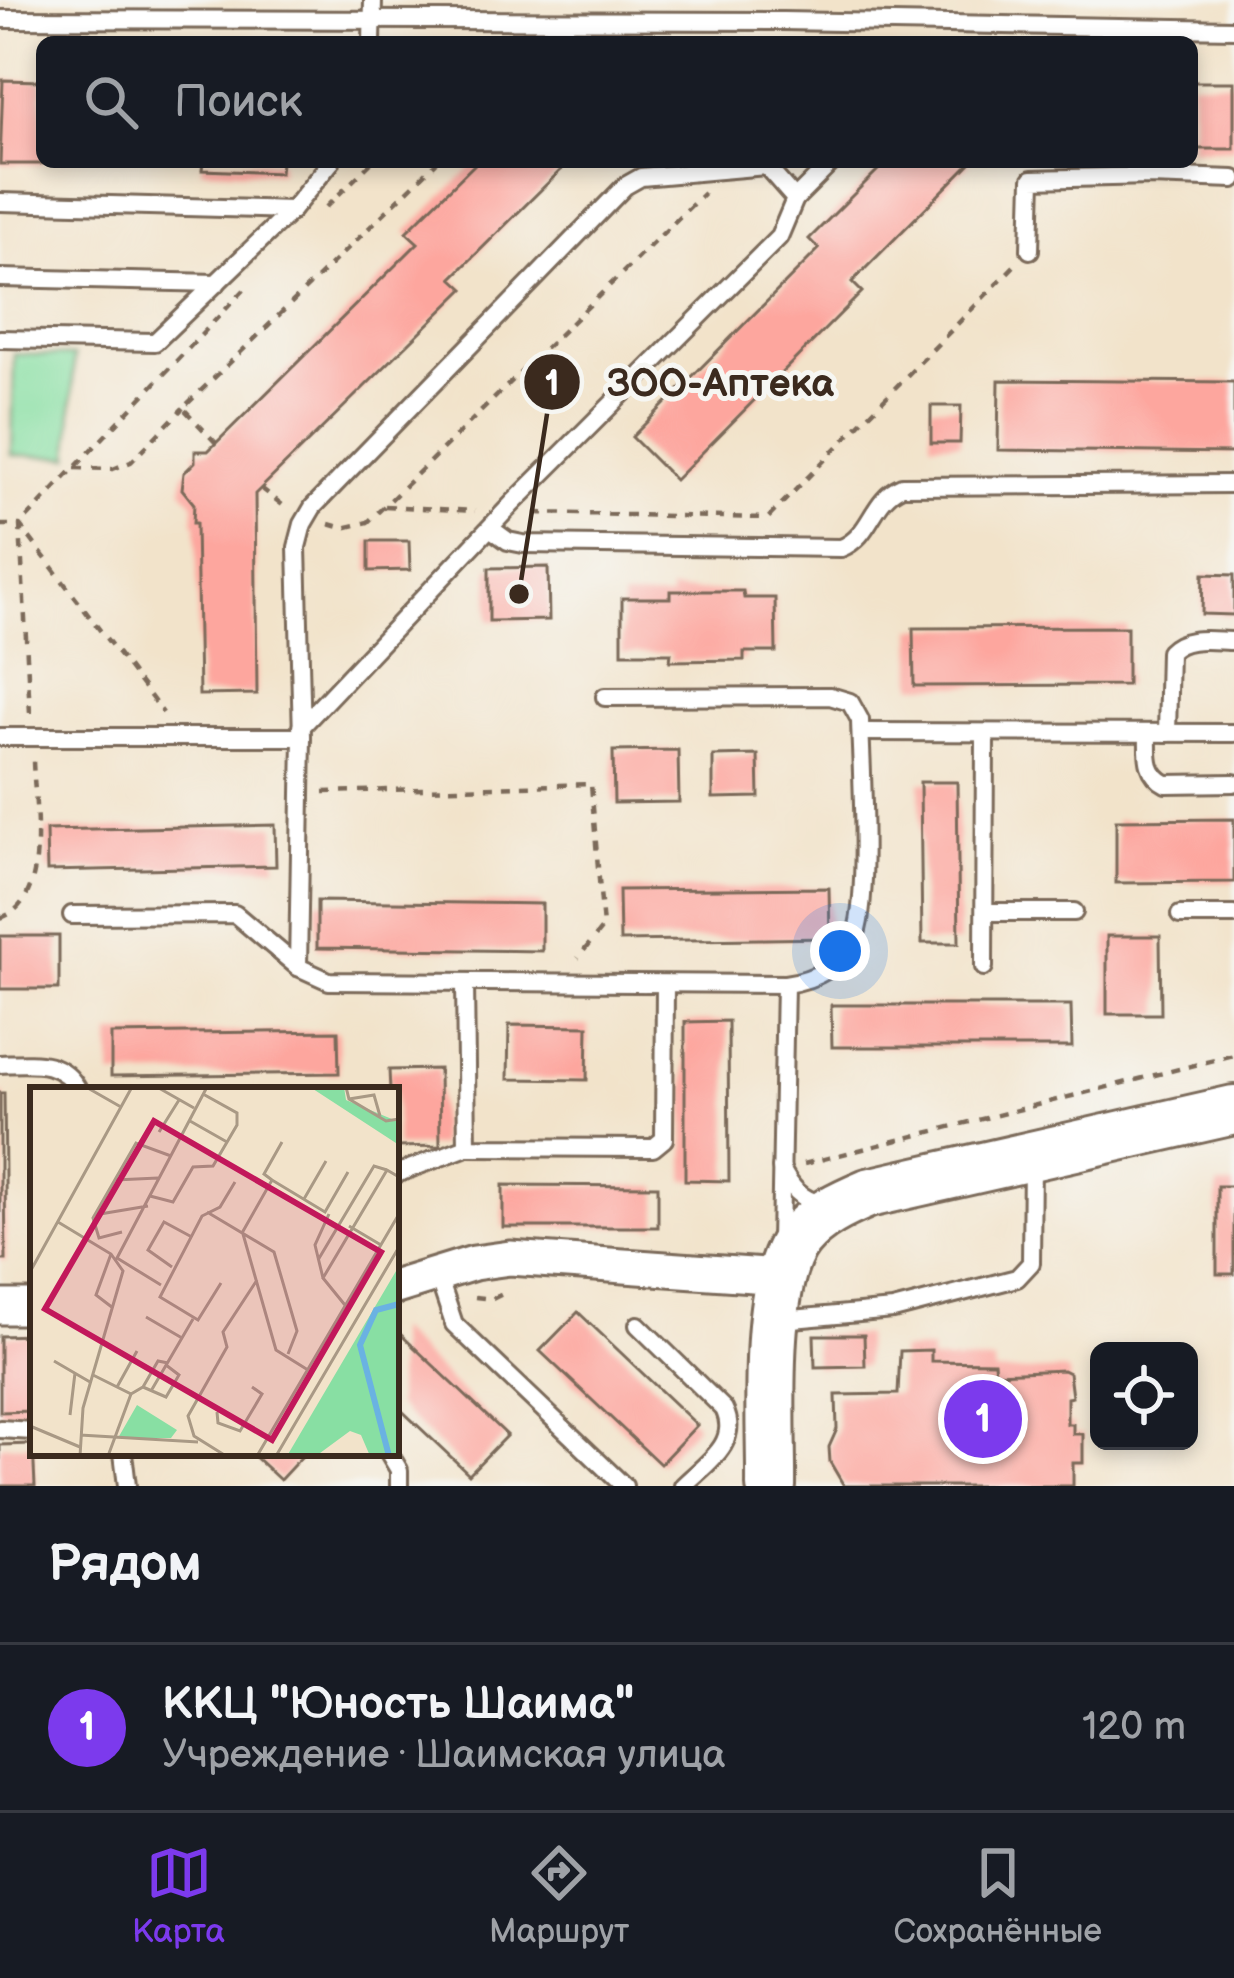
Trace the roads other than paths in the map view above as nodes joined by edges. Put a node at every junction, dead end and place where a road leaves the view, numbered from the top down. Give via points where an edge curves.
1 (373, 0) edge
2 (0, 19) edge
3 (783, 21) junction
4 (373, 22) junction
5 (1234, 29) edge
6 (1152, 35) edge
7 (372, 36) edge
8 (783, 36) edge
9 (326, 168) edge
10 (741, 168) edge
11 (769, 168) edge
12 (826, 168) edge
13 (1150, 169) edge
14 (1234, 179) edge
15 (795, 199) junction
16 (0, 202) edge
17 (292, 210) junction
18 (1030, 250) road end
19 (0, 278) edge
20 (217, 283) junction
21 (0, 339) edge
22 (1234, 484) edge
23 (490, 528) junction
24 (1234, 641) edge
25 (605, 697) dead end
26 (301, 732) junction
27 (861, 732) junction
28 (986, 733) junction
29 (1148, 733) junction
30 (1167, 733) junction
31 (1234, 734) edge
32 (0, 737) edge
33 (1234, 783) edge
34 (986, 912) junction
35 (1074, 913) dead end
36 (72, 915) dead end
37 (1180, 915) dead end
38 (1234, 915) edge
39 (298, 967) junction
40 (984, 968) dead end
41 (465, 983) junction
42 (785, 984) junction
43 (665, 985) junction
44 (0, 1064) edge
45 (76, 1087) edge
46 (1234, 1110) edge
47 (467, 1147) junction
48 (1032, 1156) junction
49 (780, 1165) junction
50 (399, 1173) edge
51 (841, 1204) junction
52 (437, 1273) junction
53 (399, 1286) edge
54 (777, 1298) junction
55 (30, 1306) edge
56 (0, 1307) edge
57 (638, 1325) dead end
58 (0, 1429) edge
59 (30, 1432) edge
60 (123, 1456) edge
61 (391, 1456) edge
62 (127, 1486) edge
63 (399, 1486) edge
64 (624, 1486) edge
65 (682, 1486) edge
66 (771, 1486) edge

1 - 4 lane
2 - 4 lane
3 - 4 lane
3 - 6 lane
3 - 8 lane
4 - 7 lane
5 - 6 lane
9 - 17 lane
10 - 26 lane via 641,177 626,186 307,517 297,547
11 - 15 lane
12 - 15 lane
13 - 14 lane
13 - 18 lane via 1032,179
15 - 23 lane via 779,237
16 - 17 lane
17 - 20 lane
19 - 20 lane
20 - 21 lane via 155,342
22 - 23 lane via 902,486 879,500 859,537 841,548 524,544
23 - 26 lane
24 - 30 lane via 1189,641 1169,652
25 - 27 lane via 830,696 850,702
26 - 32 lane
26 - 39 lane
27 - 28 lane
27 - 42 lane via 862,915 844,956 824,973
28 - 29 lane
28 - 34 lane
29 - 30 lane
29 - 33 lane via 1157,779
30 - 31 lane
34 - 35 lane
34 - 40 lane
36 - 39 lane via 236,914
37 - 38 lane
39 - 41 lane via 329,981
41 - 43 lane
41 - 47 lane
42 - 43 lane
42 - 49 lane
43 - 47 lane via 664,1139 653,1148
44 - 45 lane via 52,1065
46 - 48 main road
47 - 50 lane
48 - 51 main road
48 - 54 lane via 1031,1262 1018,1278 893,1310
49 - 51 lane via 804,1198
49 - 54 lane
51 - 54 main road via 798,1238
52 - 53 street
52 - 54 street via 509,1258
52 - 64 lane via 454,1324
54 - 66 main road
55 - 56 street
57 - 65 lane via 730,1421 721,1449
58 - 59 lane
60 - 62 lane
61 - 63 lane

